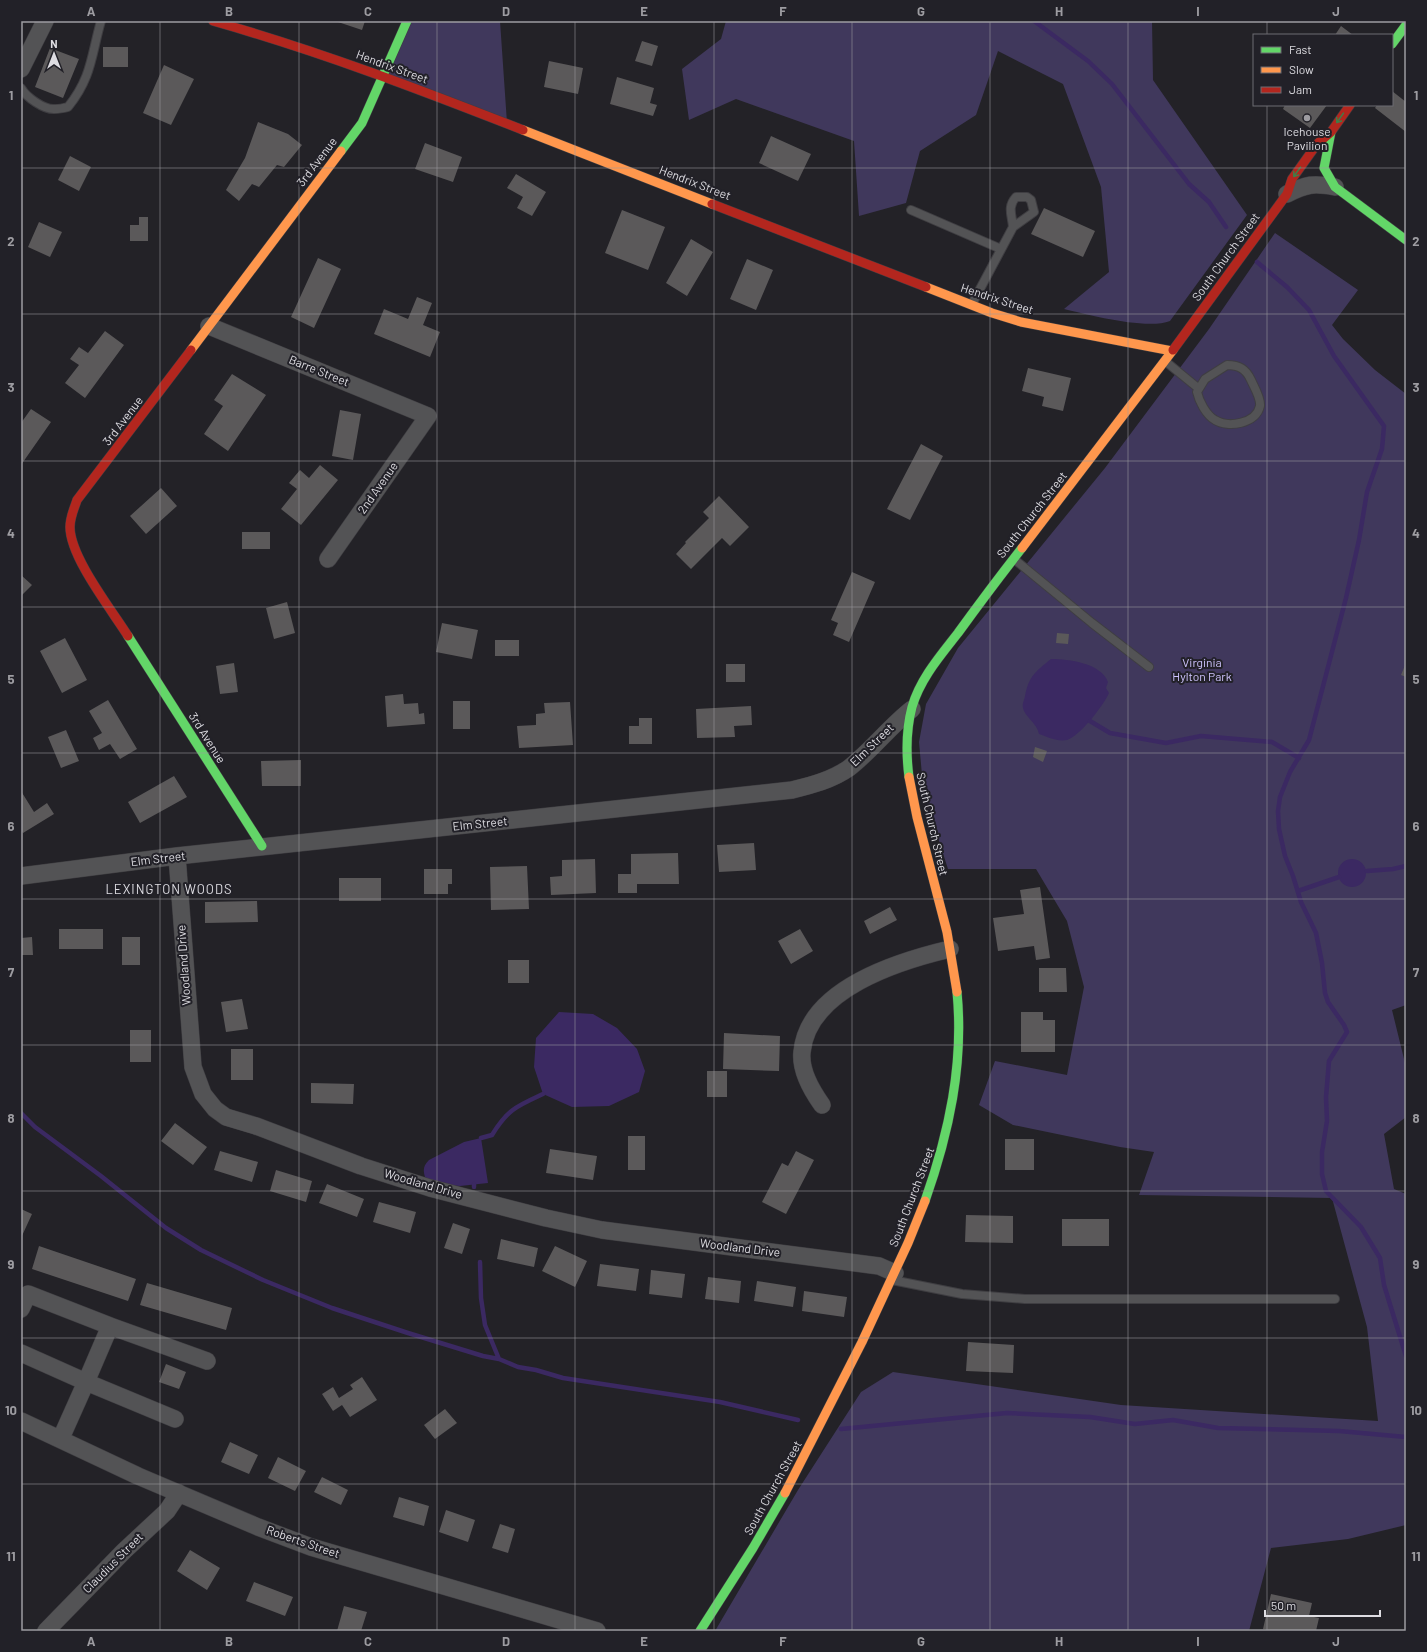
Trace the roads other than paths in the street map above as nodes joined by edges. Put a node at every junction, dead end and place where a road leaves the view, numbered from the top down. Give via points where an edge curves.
1 (44, 21) edge
2 (101, 21) edge
3 (213, 21) edge
4 (407, 21) edge
5 (1406, 25) edge
6 (1393, 43) edge
7 (21, 69) edge
8 (383, 75) junction
9 (21, 88) edge
10 (1349, 106) edge
11 (1331, 132) junction
12 (1335, 187) junction
13 (1287, 194) junction
14 (911, 210) dead end
15 (1013, 227) dead end
16 (1406, 240) edge
17 (1001, 249) junction
18 (972, 304) junction
19 (209, 326) junction
20 (1172, 351) junction
21 (1165, 360) junction
22 (1198, 388) junction
23 (428, 416) joint
24 (328, 559) dead end
25 (1013, 559) junction
26 (1149, 667) dead end
27 (912, 709) junction
28 (262, 846) junction
29 (177, 856) junction
30 (21, 876) edge
31 (950, 949) junction
32 (822, 1105) dead end
33 (893, 1276) junction
34 (1336, 1299) dead end
35 (21, 1309) edge
36 (110, 1326) junction
37 (21, 1353) edge
38 (207, 1361) dead end
39 (86, 1382) junction
40 (175, 1419) dead end
41 (21, 1421) edge
42 (60, 1438) junction
43 (178, 1493) junction
44 (46, 1631) edge
45 (597, 1631) edge
46 (700, 1631) edge

1 - 7 street
2 - 9 lane via 90,69 80,92 68,107 54,110 38,103
3 - 8 street, Hendrix Street via 277,39
4 - 8 street, 3rd Avenue
5 - 6 street
8 - 18 street, Hendrix Street
8 - 19 street, 3rd Avenue via 362,123
10 -> 11 street, South Church Street
11 - 12 street via 1324,168
11 -> 13 street, South Church Street via 1317,144 1292,179
12 - 13 street via 1310,184
12 - 16 street
13 - 20 street, South Church Street
14 - 17 lane
15 - 17 lane
17 - 18 lane
18 - 20 street, Hendrix Street via 1021,322
19 - 23 street, Barre Street
19 - 28 street, 3rd Avenue via 77,500 71,513 69,527 72,543 85,569
20 - 21 street, South Church Street
21 - 22 lane
21 - 25 street, South Church Street
22 - 22 lane via 1198,396 1206,410 1215,420 1222,423 1232,424 1249,419 1260,406 1246,370 1237,366 1222,367 1205,379
23 - 24 street, 2nd Avenue
25 - 26 lane
25 - 27 street, South Church Street via 940,656 922,685
27 - 28 street, Elm Street via 848,768 825,781 792,790
27 - 31 street, South Church Street via 907,740 907,771
28 - 29 street, Elm Street
29 - 30 street, Elm Street
29 - 33 street, Woodland Drive via 193,1067 203,1094 215,1109 226,1117 430,1188 546,1218 602,1230 879,1266
31 - 32 street via 910,959 865,978 819,1013 811,1025 802,1052 808,1080
31 - 33 street, South Church Street via 959,1013 958,1076 954,1107 937,1172
33 - 34 lane via 962,1294 1025,1300
33 - 46 street, South Church Street via 847,1374 768,1524
35 - 36 street via 28,1294
36 - 38 street
36 - 39 street
37 - 39 street
39 - 40 street
39 - 42 street
41 - 42 street, Roberts Street
42 - 43 street, Roberts Street
43 - 44 street, Claudius Street via 167,1512 124,1551
43 - 45 street, Roberts Street via 311,1547

